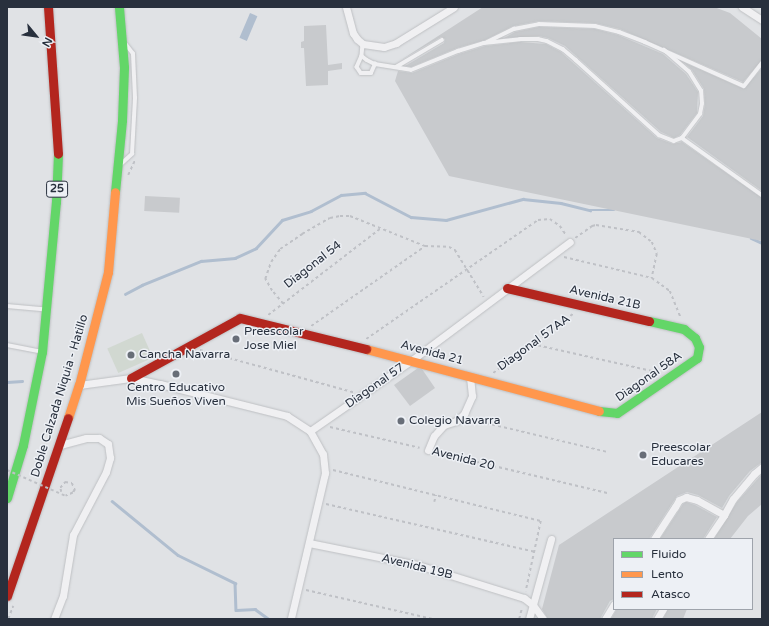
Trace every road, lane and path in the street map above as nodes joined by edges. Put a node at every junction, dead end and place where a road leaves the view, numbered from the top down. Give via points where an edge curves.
1 (48, 7) edge
2 (119, 7) edge
3 (346, 7) edge
4 (454, 7) edge
5 (742, 7) edge
6 (762, 20) edge
7 (442, 40) dead end
8 (122, 41) junction
9 (484, 43) junction
10 (363, 44) junction
11 (664, 50) junction
12 (362, 56) junction
13 (762, 63) edge
14 (375, 64) junction
15 (396, 67) junction
16 (682, 138) junction
17 (116, 169) junction
18 (762, 195) edge
19 (381, 228) junction
20 (570, 242) junction
21 (425, 246) junction
22 (553, 254) junction
23 (467, 268) junction
24 (652, 278) junction
25 (507, 288) junction
26 (488, 303) junction
27 (282, 304) junction
28 (7, 306) edge
29 (584, 306) junction
30 (46, 310) junction
31 (260, 321) junction
32 (678, 328) junction
33 (303, 332) junction
34 (695, 338) joint
35 (532, 344) junction
36 (7, 345) edge
37 (186, 346) junction
38 (356, 346) junction
39 (42, 352) junction
40 (412, 360) junction
41 (470, 376) junction
42 (672, 376) junction
43 (131, 378) junction
44 (483, 380) junction
45 (79, 384) junction
46 (362, 394) junction
47 (617, 413) joint
48 (461, 417) junction
49 (319, 424) junction
50 (310, 430) junction
51 (59, 445) junction
52 (428, 450) junction
53 (607, 452) dead end
54 (762, 467) edge
55 (325, 468) junction
56 (7, 470) edge
57 (61, 492) dead end
58 (607, 493) dead end
59 (436, 495) junction
60 (7, 498) edge
61 (319, 502) junction
62 (434, 502) dead end
63 (724, 515) junction
64 (655, 538) edge
65 (709, 538) edge
66 (550, 539) dead end
67 (309, 543) junction
68 (535, 552) junction
69 (298, 589) junction
70 (7, 596) edge
71 (524, 598) junction
72 (533, 605) junction
73 (613, 606) edge
74 (662, 610) edge
75 (291, 618) edge
76 (54, 619) edge
77 (433, 619) edge
78 (519, 619) edge
79 (530, 619) edge
80 (543, 619) edge
81 (605, 619) edge
82 (657, 619) edge

1 - 30 main road, Doble Calzada Niquia - Hatillo / 25 via 58,148
2 - 8 main road, Doble Calzada Niquia - Hatillo
3 - 10 street via 353,33
4 - 10 street via 396,43 384,47
5 - 6 street
7 - 15 lane
8 - 17 main road, Doble Calzada Niquia - Hatillo via 122,120
8 - 17 lane via 133,54 135,98 132,154
9 - 11 lane via 514,29 539,24 578,24 619,32
9 - 15 lane via 411,70
9 - 16 lane via 538,39 556,45 589,70 659,135 674,141
10 - 12 lane
11 - 13 lane via 744,86
11 - 16 lane via 688,72 701,91 700,114
12 - 14 lane
12 - 14 lane via 357,67 361,73 371,73
14 - 15 lane
16 - 18 lane
17 - 45 main road, Doble Calzada Niquia - Hatillo via 108,272
19 - 21 path
19 - 27 path, Diagonal 54
19 - 27 path via 350,216 330,218 280,249 271,262 265,279
20 - 22 street, Diagonal 57
20 - 23 path via 560,226 550,219 538,220
20 - 24 path via 596,225 639,232 652,242 657,254
21 - 23 path via 449,247 455,250
21 - 33 path
22 - 24 path
22 - 25 street, Diagonal 57
23 - 26 path
23 - 38 path
24 - 32 path via 670,291 681,316
25 - 26 street, Diagonal 57
25 - 29 main road, Avenida 21B
26 - 40 street, Diagonal 57
27 - 31 path, Diagonal 54
28 - 30 lane
29 - 32 main road, Avenida 21B
29 - 35 path, Diagonal 57AA
30 - 39 main road, Doble Calzada Niquia - Hatillo / 25
31 - 33 main road, Avenida 21
31 - 37 main road, Avenida 21 via 240,318
32 - 34 main road, Avenida 21B via 684,329
33 - 38 main road, Avenida 21
34 - 42 main road, Diagonal 58A via 699,347 697,358
35 - 42 path
35 - 44 path, Diagonal 57AA
36 - 39 lane
37 - 43 main road
37 - 46 path
38 - 40 main road, Avenida 21
39 - 60 main road, Doble Calzada Niquia - Hatillo / 25 via 23,445
40 - 41 main road, Avenida 21
40 - 46 street, Diagonal 57
41 - 44 main road, Avenida 21
41 - 48 street via 472,396
42 - 47 main road, Diagonal 58A
43 - 45 street
43 - 50 street via 287,416
44 - 47 main road, Avenida 21 via 608,413
45 - 51 main road, Doble Calzada Niquia - Hatillo
46 - 49 street, Diagonal 57
48 - 52 street via 444,426 434,436
48 - 53 path
49 - 50 street, Diagonal 57
49 - 52 path, Avenida 20
50 - 55 street via 323,454
51 - 70 main road, Doble Calzada Niquia - Hatillo
51 - 76 street via 86,438 99,438 108,444 110,458 106,472 72,535 63,596
52 - 58 path, Avenida 20
54 - 63 street via 733,499
55 - 59 path
55 - 61 street
56 - 57 path, bridge via 66,496 75,490 72,483 65,482 60,488
59 - 62 path
59 - 68 path via 541,521
61 - 67 street
61 - 68 path
63 - 64 street via 686,497 674,506
63 - 65 street
66 - 72 street
67 - 69 street
67 - 71 street, Avenida 19B via 418,565
68 - 71 path
69 - 75 street
69 - 77 path
71 - 72 street
71 - 78 path
72 - 79 street
72 - 80 street
73 - 81 street
74 - 82 street

